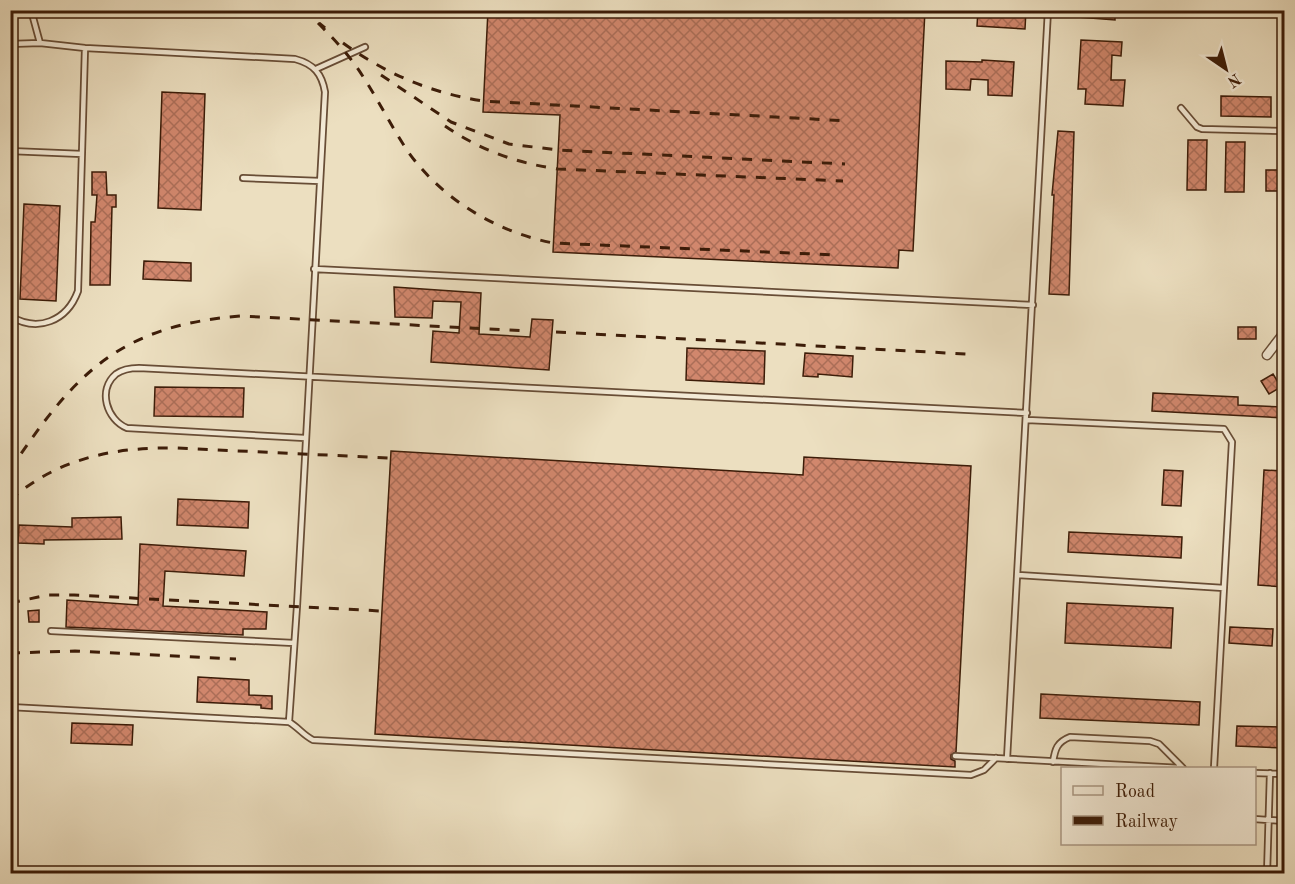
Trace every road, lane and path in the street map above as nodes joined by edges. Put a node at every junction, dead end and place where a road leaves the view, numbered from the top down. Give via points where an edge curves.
1 (31, 10) edge
2 (1048, 10) edge
3 (40, 43) junction
4 (10, 44) edge
5 (365, 47) dead end
6 (85, 48) junction
7 (316, 69) junction
8 (1181, 108) dead end
9 (1284, 130) edge
10 (10, 151) edge
11 (82, 154) junction
12 (243, 178) dead end
13 (320, 181) junction
14 (315, 269) junction
15 (1034, 306) junction
16 (10, 315) edge
17 (1284, 333) edge
18 (1267, 355) dead end
19 (308, 375) junction
20 (1027, 413) junction
21 (1027, 420) junction
22 (305, 438) junction
23 (1018, 575) junction
24 (1224, 588) junction
25 (51, 631) dead end
26 (294, 643) junction
27 (10, 707) edge
28 (288, 722) junction
29 (955, 756) dead end
30 (996, 758) junction
31 (1007, 759) junction
32 (1053, 762) junction
33 (1160, 767) edge
34 (1181, 767) edge
35 (1214, 767) edge
36 (1256, 773) edge
37 (1270, 773) junction
38 (1284, 774) edge
39 (1256, 819) edge
40 (1268, 820) junction
41 (1284, 821) edge
42 (1266, 873) edge

1 - 3 lane
2 - 15 lane
3 - 4 lane
3 - 6 lane
5 - 7 lane
6 - 7 lane via 295,59
6 - 11 lane
7 - 13 lane via 325,92
8 - 9 lane via 1202,129
10 - 11 lane
11 - 16 lane via 78,291 74,303 56,319 43,323 17,320
12 - 13 lane
13 - 14 lane
14 - 15 lane
14 - 19 lane
15 - 20 lane
17 - 18 street
19 - 20 lane
19 - 22 lane
19 - 22 lane via 127,369 110,381 106,400 114,420 127,428
20 - 21 lane
21 - 23 lane
21 - 24 lane via 1224,429 1232,442
22 - 26 lane
23 - 24 lane
23 - 31 lane
24 - 35 lane
25 - 26 lane
26 - 28 lane
27 - 28 lane
28 - 30 lane via 313,740 971,775 984,770
29 - 30 lane
30 - 31 lane
31 - 32 lane
32 - 33 lane
32 - 34 lane via 1055,748 1070,737 1159,744
36 - 37 lane
37 - 38 lane
37 - 40 lane
39 - 40 lane
40 - 41 lane
40 - 42 lane

